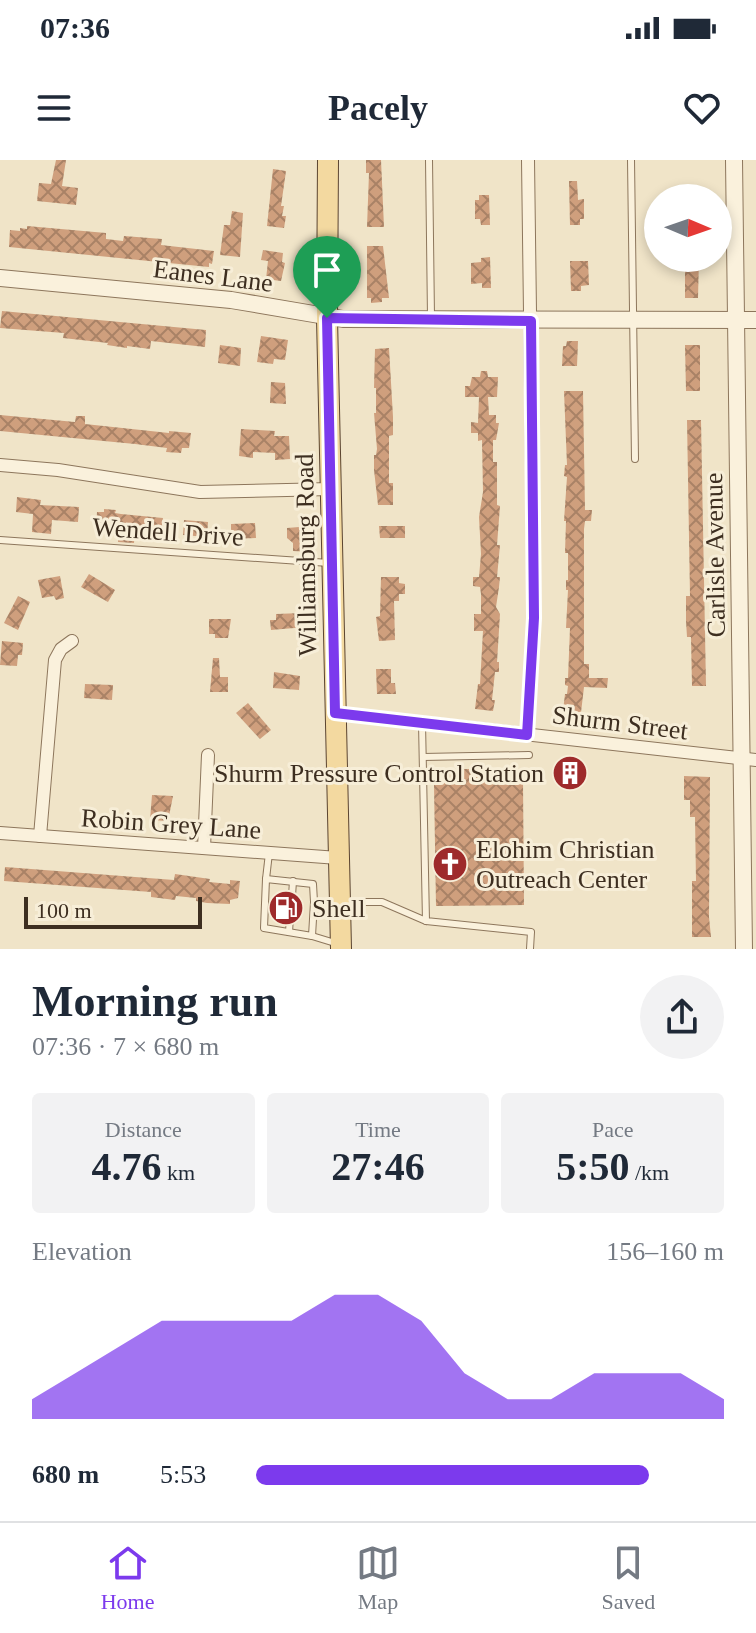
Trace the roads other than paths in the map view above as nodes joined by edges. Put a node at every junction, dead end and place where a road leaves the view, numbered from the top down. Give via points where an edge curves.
1 (328, 160) edge
2 (429, 160) edge
3 (528, 160) edge
4 (631, 160) edge
5 (734, 160) edge
6 (0, 278) edge
7 (327, 318) junction
8 (431, 320) junction
9 (634, 320) junction
10 (735, 320) junction
11 (756, 320) edge
12 (531, 321) junction
13 (635, 459) dead end
14 (0, 465) edge
15 (331, 489) junction
16 (0, 540) edge
17 (332, 563) junction
18 (72, 641) dead end
19 (335, 713) junction
20 (422, 723) junction
21 (527, 735) junction
22 (208, 755) dead end
23 (529, 755) dead end
24 (423, 757) junction
25 (749, 760) edge
26 (0, 833) edge
27 (40, 836) junction
28 (204, 848) junction
29 (269, 853) junction
30 (338, 858) junction
31 (266, 879) junction
32 (293, 881) junction
33 (292, 896) dead end
34 (314, 902) junction
35 (340, 903) junction
36 (290, 917) dead end
37 (426, 921) junction
38 (289, 932) junction
39 (312, 936) junction
40 (340, 947) edge
41 (530, 949) edge
42 (744, 949) edge

1 - 7 main road, Williamsburg Road
2 - 8 lane
3 - 12 street
4 - 9 lane
5 - 10 street, Carlisle Avenue
6 - 7 street, Eanes Lane via 231,300
7 - 8 street, Eanes Lane
7 - 15 main road, Williamsburg Road
8 - 12 street, Eanes Lane
9 - 10 street, Eanes Lane
9 - 12 street, Eanes Lane
9 - 13 lane
10 - 11 street, Eanes Lane
10 - 25 street, Carlisle Avenue
12 - 21 street via 534,618
14 - 15 street via 200,492
15 - 17 main road, Williamsburg Road
16 - 17 lane, Wendell Drive
17 - 19 main road, Williamsburg Road
18 - 27 street via 55,660
19 - 20 street, Shurm Street
19 - 30 main road, Williamsburg Road
20 - 21 street, Shurm Street
20 - 24 lane
21 - 25 street, Shurm Street
22 - 28 street
23 - 24 lane
24 - 37 lane
25 - 42 street, Carlisle Avenue
26 - 27 street, Robin Grey Lane
27 - 28 street, Robin Grey Lane
28 - 29 street, Robin Grey Lane
29 - 30 street, Robin Grey Lane
29 - 31 lane
30 - 35 main road, Williamsburg Road
31 - 32 lane
31 - 38 lane via 264,928
32 - 33 lane
32 - 34 lane via 313,884
34 - 35 lane
34 - 39 lane
35 - 37 lane via 382,902
35 - 40 main road, Williamsburg Road
36 - 38 lane
37 - 41 lane via 531,932
38 - 39 lane
39 - 40 lane

